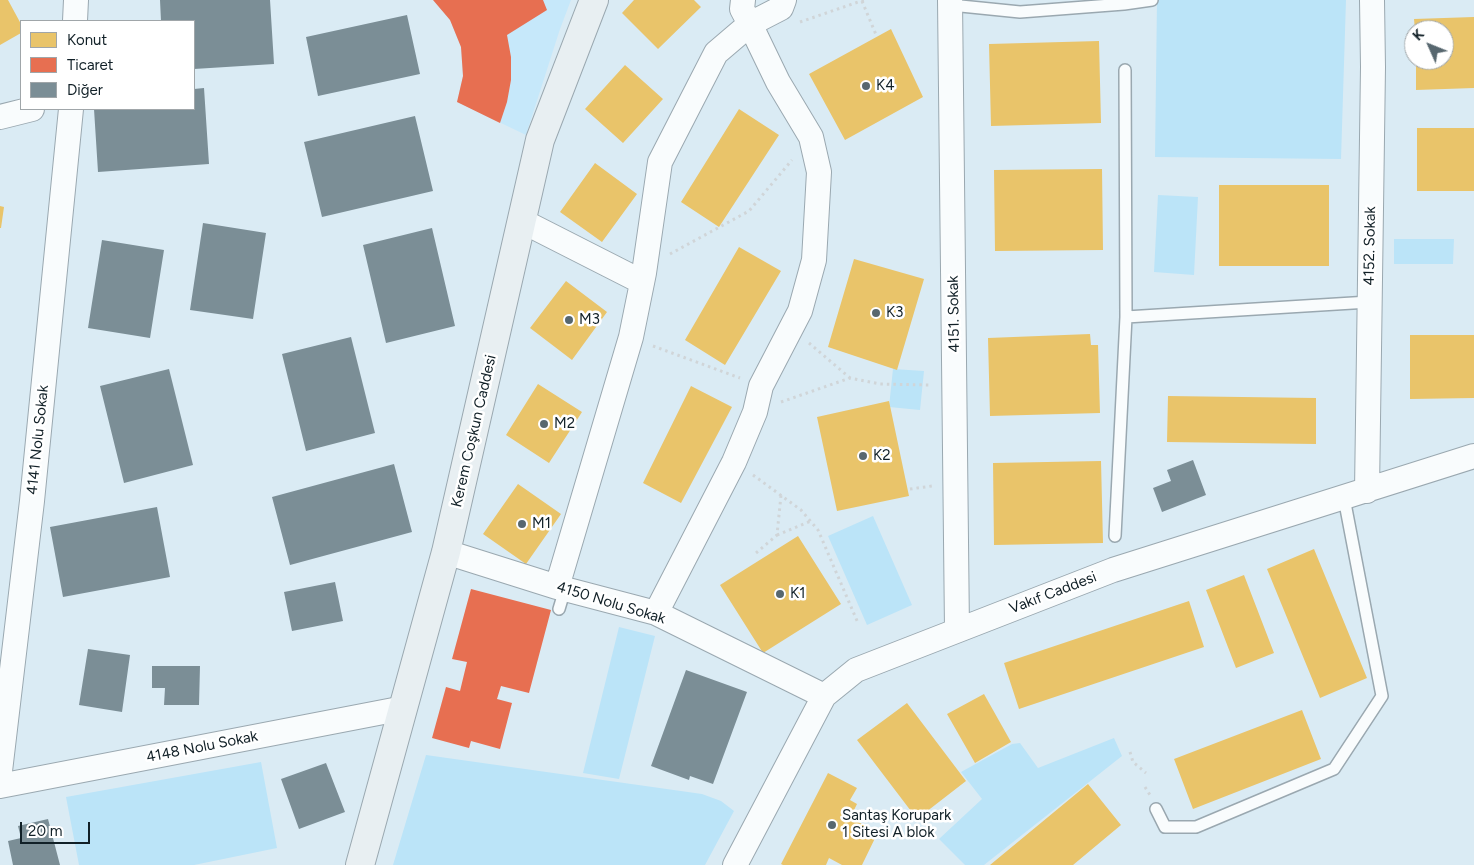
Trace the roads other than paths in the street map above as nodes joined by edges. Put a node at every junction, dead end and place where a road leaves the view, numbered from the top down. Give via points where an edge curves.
1 (76, 0) edge
2 (594, 0) edge
3 (743, 0) edge
4 (784, 0) edge
5 (1152, 0) edge
6 (1372, 0) edge
7 (950, 2) edge
8 (75, 20) edge
9 (750, 24) junction
10 (1125, 70) dead end
11 (28, 110) edge
12 (71, 110) edge
13 (0, 117) edge
14 (522, 221) junction
15 (644, 274) junction
16 (1369, 302) junction
17 (1126, 317) junction
18 (1474, 456) edge
19 (1367, 491) junction
20 (1344, 498) junction
21 (1116, 536) dead end
22 (446, 552) junction
23 (560, 595) junction
24 (656, 614) junction
25 (957, 629) junction
26 (824, 696) junction
27 (404, 708) junction
28 (0, 771) edge
29 (0, 786) edge
30 (1156, 809) dead end
31 (360, 865) edge
32 (735, 865) edge

1 - 8 street
2 - 14 street, Kerem Coşkun Caddesi via 540,140
3 - 9 street via 742,9
4 - 9 street via 781,8
5 - 7 lane via 1020,12
6 - 16 street, 4152. Sokak
7 - 25 street, 4151. Sokak
9 - 15 street via 716,53 660,162
9 - 24 street via 778,82 811,137 819,172 814,260 800,311 761,386 755,412 734,462
10 - 17 lane
11 - 13 street
12 - 28 street, 4141 Nolu Sokak via 32,501
14 - 15 street
14 - 22 street, Kerem Coşkun Caddesi
15 - 23 street via 631,338
16 - 17 lane
16 - 19 street, 4152. Sokak
17 - 21 lane
18 - 19 street, Vakıf Caddesi
19 - 20 street, Vakıf Caddesi
20 - 25 street, Vakıf Caddesi via 1113,570
20 - 30 lane via 1382,696 1334,769 1196,827 1165,826
22 - 23 street, 4150 Nolu Sokak
22 - 27 street, Kerem Coşkun Caddesi
23 - 24 street, 4150 Nolu Sokak
24 - 26 street, 4150 Nolu Sokak
25 - 26 street, Vakıf Caddesi via 856,670
26 - 32 street, Vakıf Caddesi
27 - 29 street, 4148 Nolu Sokak
27 - 31 street, Kerem Coşkun Caddesi

